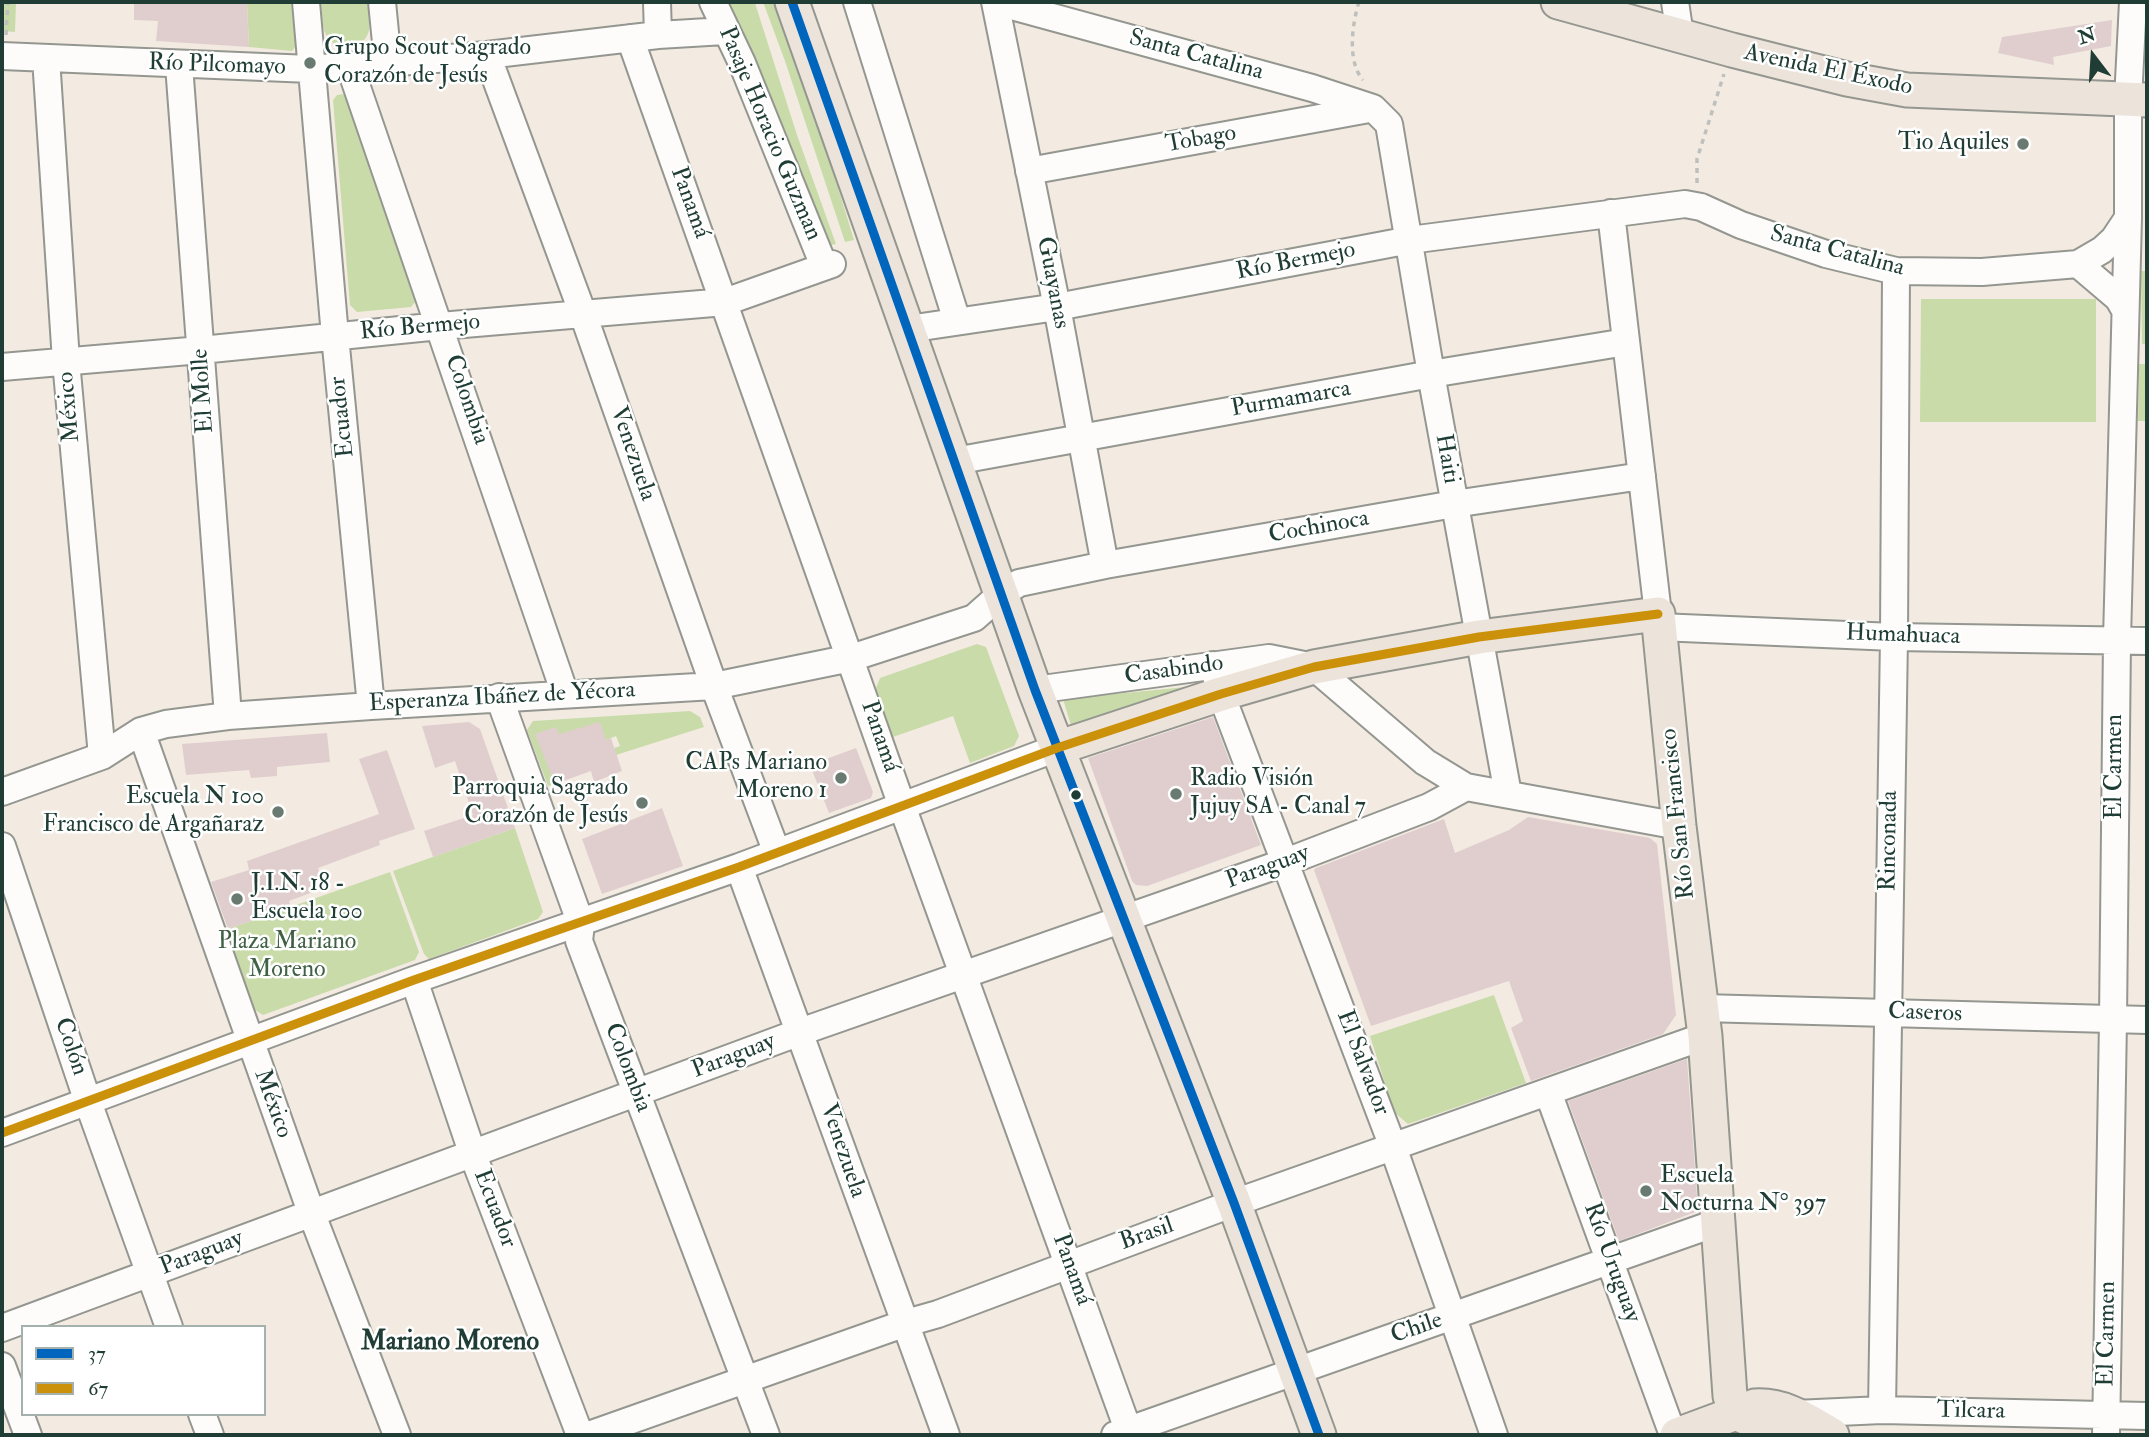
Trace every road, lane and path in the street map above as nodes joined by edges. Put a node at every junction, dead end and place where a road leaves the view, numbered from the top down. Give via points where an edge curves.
1 (8, 2) edge
2 (306, 2) edge
3 (382, 2) edge
4 (657, 2) edge
5 (713, 2) edge
6 (792, 2) edge
7 (857, 2) edge
8 (996, 2) edge
9 (1359, 2) edge
10 (1558, 2) edge
11 (1675, 2) edge
12 (2133, 2) edge
13 (725, 31) junction
14 (658, 35) junction
15 (1680, 35) junction
16 (630, 38) junction
17 (1732, 50) junction
18 (487, 55) junction
19 (3, 57) edge
20 (46, 58) junction
21 (388, 63) junction
22 (179, 65) junction
23 (350, 67) junction
24 (310, 69) junction
25 (2138, 100) edge
26 (1376, 113) junction
27 (1029, 171) junction
28 (1693, 205) junction
29 (1611, 213) junction
30 (2128, 218) junction
31 (1410, 240) junction
32 (2078, 264) junction
33 (828, 265) joint
34 (1896, 271) junction
35 (725, 302) junction
36 (1057, 307) junction
37 (2125, 310) junction
38 (583, 314) junction
39 (957, 321) junction
40 (440, 326) junction
41 (908, 329) junction
42 (335, 336) junction
43 (1626, 342) junction
44 (201, 350) junction
45 (66, 361) junction
46 (2, 367) edge
47 (1431, 374) junction
48 (1080, 438) junction
49 (956, 461) junction
50 (1642, 476) junction
51 (1454, 504) junction
52 (1105, 565) junction
53 (1000, 595) junction
54 (1659, 621) junction
55 (1479, 637) junction
56 (1894, 637) junction
57 (2117, 640) junction
58 (2147, 641) edge
59 (852, 658) junction
60 (1314, 667) junction
61 (1217, 680) junction
62 (714, 686) junction
63 (1035, 690) junction
64 (565, 694) junction
65 (499, 697) junction
66 (371, 706) junction
67 (228, 716) junction
68 (141, 731) junction
69 (1057, 748) junction
70 (102, 756) junction
71 (1466, 788) junction
72 (2, 792) edge
73 (1508, 794) junction
74 (902, 806) junction
75 (1679, 826) junction
76 (2, 846) edge
77 (777, 853) junction
78 (1286, 862) junction
79 (738, 867) junction
80 (1125, 918) junction
81 (581, 924) junction
82 (963, 974) junction
83 (414, 980) junction
84 (1887, 1013) junction
85 (2113, 1020) junction
86 (2147, 1020) edge
87 (1703, 1022) junction
88 (800, 1032) junction
89 (250, 1042) junction
90 (1548, 1092) junction
91 (636, 1094) junction
92 (88, 1102) junction
93 (2, 1133) edge
94 (1393, 1147) junction
95 (473, 1155) junction
96 (1234, 1203) junction
97 (311, 1212) junction
98 (1719, 1222) junction
99 (1610, 1260) junction
100 (1068, 1264) junction
101 (150, 1275) junction
102 (1453, 1317) junction
103 (904, 1324) junction
104 (169, 1325) edge
105 (2, 1328) edge
106 (2, 1366) edge
107 (1295, 1372) junction
108 (746, 1379) junction
109 (1882, 1410) junction
110 (1738, 1414) junction
111 (203, 1416) edge
112 (2147, 1416) edge
113 (1790, 1424) edge
114 (2106, 1425) edge
115 (1124, 1434) edge
116 (28, 1435) edge
117 (210, 1435) edge
118 (397, 1435) edge
119 (580, 1435) edge
120 (589, 1435) edge
121 (766, 1435) edge
122 (946, 1435) edge
123 (1319, 1435) edge
124 (1494, 1435) edge
125 (1675, 1435) edge
126 (1832, 1435) edge

1 - 19 path
2 - 24 street, Ecuador
3 - 21 street
4 - 14 street
5 - 13 street, Pasaje Horacio Guzman
6 - 41 main road
7 - 39 street
8 - 26 street, Santa Catalina via 1312,88
8 - 27 street, Guayanas
9 - 26 path via 1353,49 1357,73 1372,90
10 - 15 main road, Avenida El Éxodo
11 - 15 street
12 - 25 street, El Carmen
13 - 14 street, Río Pilcomayo
13 - 33 street, Pasaje Horacio Guzman
14 - 16 street, Río Pilcomayo
15 - 17 main road, Avenida El Éxodo
16 - 18 street, Río Pilcomayo
16 - 35 street, Panamá
17 - 25 main road, Avenida El Éxodo via 1908,90
17 - 28 path via 1697,159 1696,182 1707,190
18 - 21 street, Río Pilcomayo
18 - 38 street, Venezuela
19 - 20 street, Río Pilcomayo
20 - 22 street, Río Pilcomayo
20 - 45 street, México
21 - 23 street, Río Pilcomayo
22 - 24 street, Río Pilcomayo
22 - 44 street, El Molle
23 - 24 street, Río Pilcomayo
23 - 40 street, Colombia
24 - 42 street, Ecuador
25 - 30 street, El Carmen
26 - 27 street, Tobago
26 - 31 street, Haiti
27 - 36 street, Guayanas
28 - 29 street, Río Bermejo
28 - 34 street, Santa Catalina via 1826,254
29 - 31 street, Río Bermejo
29 - 43 street, Río San Francisco
30 - 32 street, Santa Catalina via 2114,239
30 - 37 street, El Carmen
31 - 36 street, Río Bermejo
31 - 47 street, Haiti
32 - 34 street, Santa Catalina via 1982,272
32 - 37 street via 2118,298
33 - 35 street, Río Bermejo
34 - 56 street, Rinconada
35 - 38 street, Río Bermejo
35 - 59 street, Panamá
36 - 39 street, Río Bermejo
36 - 48 street, Guayanas
37 - 57 street, El Carmen
38 - 40 street, Río Bermejo
38 - 62 street, Venezuela
39 - 41 street, Río Bermejo
40 - 42 street, Río Bermejo
40 - 64 street, Colombia
41 - 49 main road
42 - 44 street, Río Bermejo
42 - 66 street, Ecuador
43 - 47 street, Purmamarca
43 - 50 street, Río San Francisco
44 - 45 street, Río Bermejo
44 - 67 street, El Molle
45 - 46 street, Río Bermejo
45 - 70 street, México
47 - 48 street, Purmamarca
47 - 51 street, Haiti
48 - 49 street, Purmamarca
48 - 52 street, Guayanas
49 - 53 main road
50 - 51 street, Cochinoca
50 - 54 street, Río San Francisco
51 - 52 street, Cochinoca
51 - 55 street, Haiti
52 - 53 street, Cochinoca via 1019,583
53 - 59 street, Esperanza Ibáñez de Yécora via 974,618
53 - 63 main road
54 - 55 main road, Casabindo
54 - 56 street, Humahuaca
54 - 75 main road, Río San Francisco
55 - 60 main road, Casabindo
55 - 73 street, Haiti
56 - 57 street, Humahuaca
56 - 84 street, Rinconada
57 - 58 street, Humahuaca
57 - 85 street, El Carmen
59 - 62 street, Esperanza Ibáñez de Yécora
59 - 74 street, Panamá
60 - 61 main road, Casabindo
60 - 71 street via 1425,762
61 - 63 street, Casabindo
61 - 69 main road, Casabindo
61 - 78 street, El Salvador
62 - 64 street, Esperanza Ibáñez de Yécora
62 - 77 street, Venezuela
63 - 69 main road
64 - 65 street, Esperanza Ibáñez de Yécora
65 - 66 street, Esperanza Ibáñez de Yécora
65 - 81 street, Colombia
66 - 67 street, Esperanza Ibáñez de Yécora
67 - 68 street, Esperanza Ibáñez de Yécora
68 - 70 street, Esperanza Ibáñez de Yécora
68 - 89 street, México
69 - 74 street
69 - 80 main road
70 - 72 street, Esperanza Ibáñez de Yécora
71 - 73 street
71 - 78 street, Paraguay via 1429,807
73 - 75 street
74 - 77 street
74 - 82 street, Panamá
75 - 87 main road, Río San Francisco
76 - 92 street, Colón
77 - 79 street
78 - 80 street, Paraguay
78 - 94 street, El Salvador
79 - 81 street
79 - 88 street, Venezuela
80 - 82 street, Paraguay
80 - 96 main road
81 - 83 street
81 - 91 street, Colombia via 579,941
82 - 88 street, Paraguay
82 - 100 street, Panamá
83 - 89 street
83 - 95 street, Ecuador
84 - 85 street, Caseros
84 - 87 street, Caseros
84 - 109 street, Rinconada
85 - 86 street, Caseros
85 - 114 street, El Carmen
87 - 90 street, Brasil
87 - 98 main road, Río San Francisco
88 - 91 street, Paraguay
88 - 103 street, Venezuela
89 - 92 street
89 - 97 street, México
90 - 94 street, Brasil
90 - 99 street, Río Uruguay
91 - 95 street, Paraguay
91 - 108 street, Colombia
92 - 93 street
92 - 101 street, Colón
94 - 96 street, Brasil
94 - 102 street, El Salvador
95 - 97 street, Paraguay
95 - 119 street, Ecuador
96 - 100 street, Brasil
96 - 107 main road
97 - 101 street, Paraguay
97 - 118 street, México
98 - 99 street, Chile
98 - 110 main road, Río San Francisco via 1730,1396
99 - 102 street, Chile
99 - 125 street, Río Uruguay
100 - 103 street, Brasil
100 - 115 street, Panamá
101 - 104 street, Colón
101 - 105 street, Paraguay
102 - 107 street, Chile
102 - 124 street, El Salvador
103 - 108 street, Brasil
103 - 122 street, Venezuela
106 - 116 street
107 - 115 street, Chile
107 - 123 main road
108 - 120 street, Brasil
108 - 121 street, Colombia
109 - 113 street, Tilcara
109 - 114 street, Tilcara
110 - 113 main road
110 - 125 main road
111 - 117 street
112 - 114 street, Tilcara
113 - 126 main road

